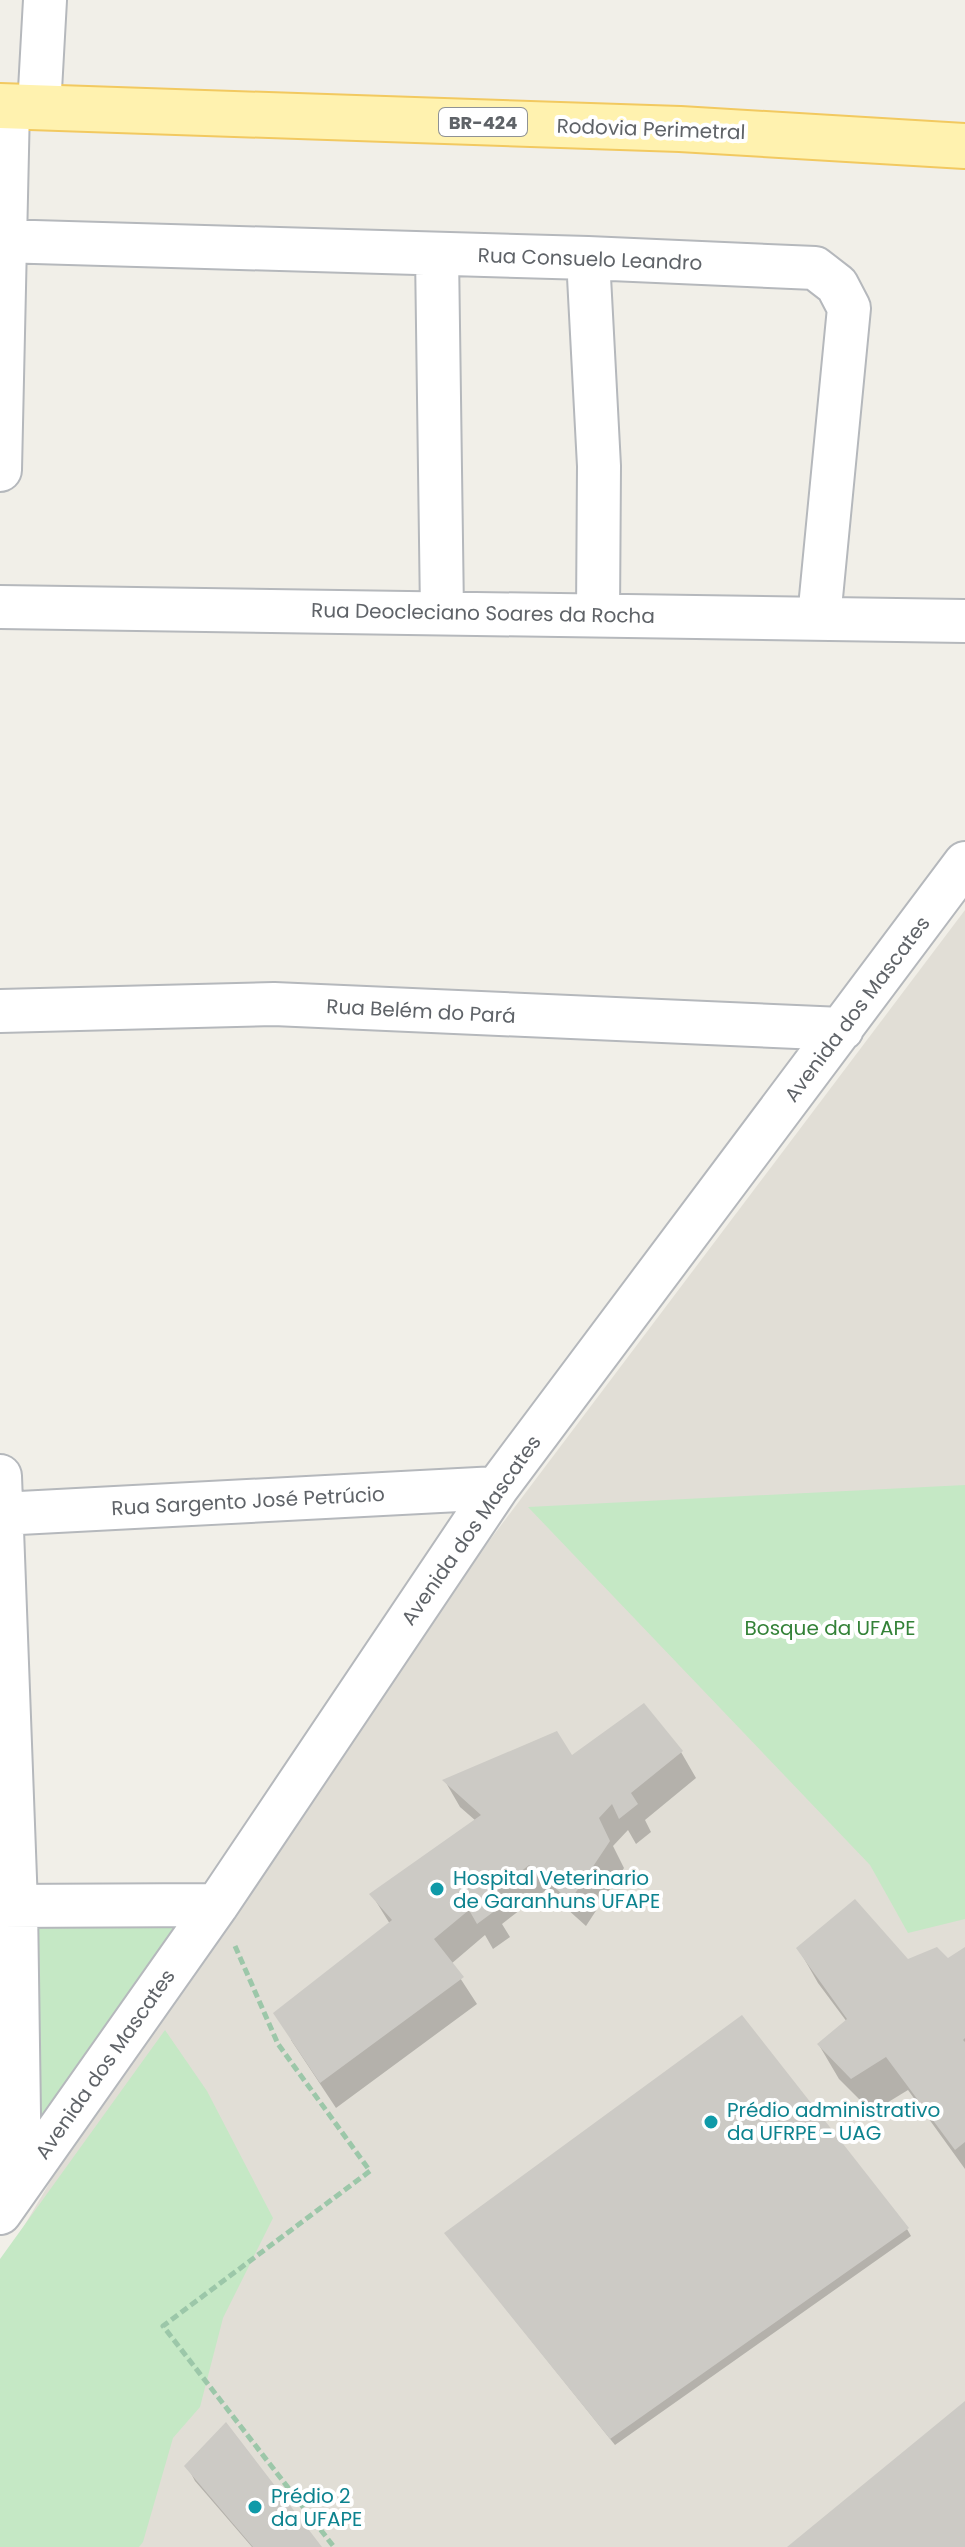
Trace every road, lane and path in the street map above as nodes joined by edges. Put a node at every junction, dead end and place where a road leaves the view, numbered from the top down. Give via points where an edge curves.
1 (45, 0) edge
2 (15, 107) edge
3 (965, 146) edge
4 (3, 242) edge
5 (437, 254) junction
6 (588, 258) junction
7 (0, 470) edge
8 (0, 607) edge
9 (442, 612) junction
10 (598, 614) junction
11 (819, 618) junction
12 (965, 621) edge
13 (965, 863) edge
14 (0, 1011) edge
15 (842, 1029) junction
16 (497, 1488) junction
17 (0, 1501) edge
18 (217, 1905) junction
19 (8, 1906) edge
20 (10, 2198) edge
21 (334, 2547) edge

1 - 2 street
2 - 3 main road, Rodovia Perimetral / BR-424 via 680,129
2 - 4 street
4 - 5 street, Rua Consuelo Leandro
4 - 7 street
5 - 6 street, Rua Consuelo Leandro
5 - 9 street
6 - 10 street via 599,466
6 - 11 street, Rua Consuelo Leandro via 815,268 837,285 849,308
8 - 9 street, Rua Deocleciano Soares da Rocha
9 - 10 street, Rua Deocleciano Soares da Rocha
10 - 11 street, Rua Deocleciano Soares da Rocha
11 - 12 street, Rua Deocleciano Soares da Rocha
13 - 15 street, Avenida dos Mascates
14 - 15 street, Rua Belém do Pará via 274,1004
15 - 16 street, Avenida dos Mascates
16 - 17 street, Rua Sargento José Petrúcio
16 - 18 street, Avenida dos Mascates
17 - 19 street
18 - 19 street
18 - 20 street, Avenida dos Mascates
18 - 21 path via 278,2044 370,2171 163,2326
19 - 20 street

